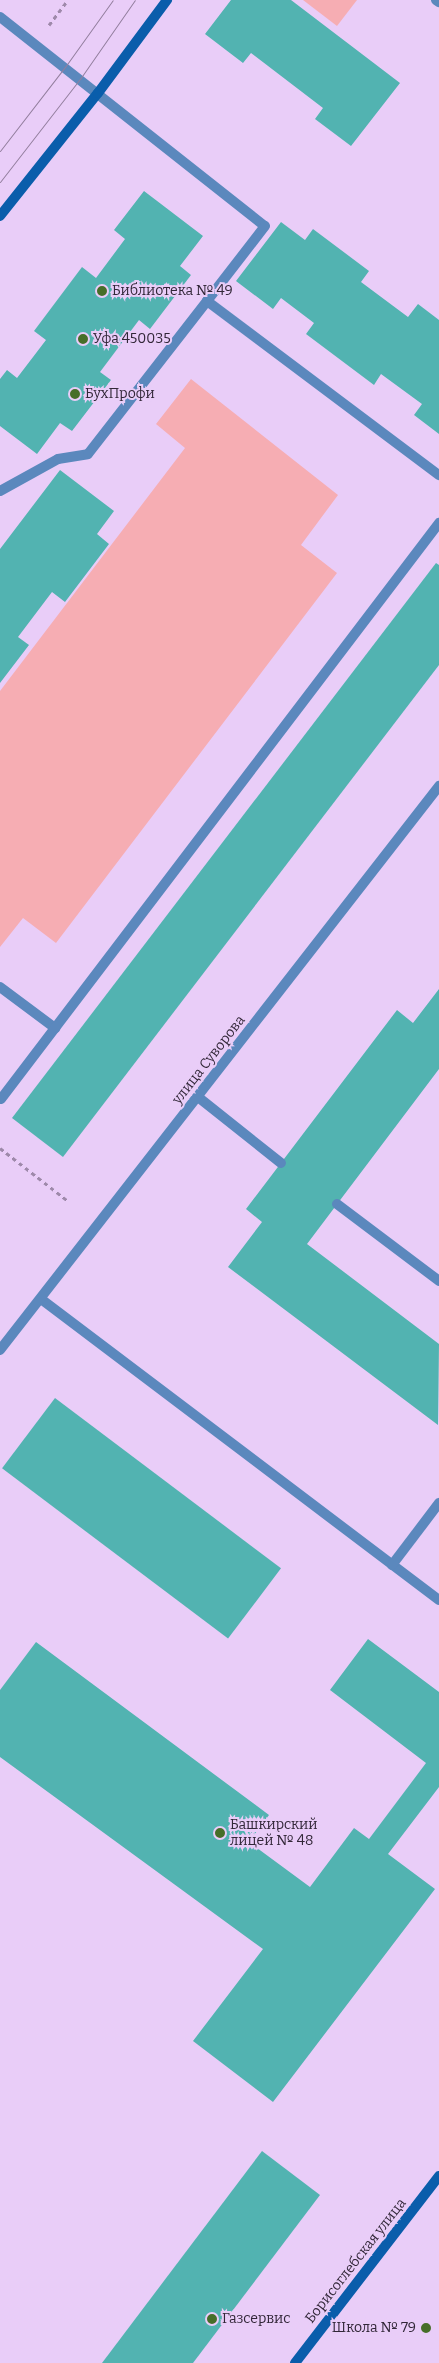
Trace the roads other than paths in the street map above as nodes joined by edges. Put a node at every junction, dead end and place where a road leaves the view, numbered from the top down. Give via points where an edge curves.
1 (167, 0) edge
2 (436, 0) edge
3 (439, 2) edge
4 (0, 17) edge
5 (98, 93) junction
6 (0, 216) edge
7 (207, 301) junction
8 (439, 475) edge
9 (0, 491) edge
10 (439, 523) edge
11 (439, 786) edge
12 (0, 987) edge
13 (55, 1028) junction
14 (198, 1097) junction
15 (0, 1098) edge
16 (281, 1162) dead end
17 (337, 1204) dead end
18 (439, 1281) edge
19 (41, 1299) junction
20 (0, 1350) edge
21 (439, 1503) edge
22 (392, 1565) junction
23 (439, 1600) edge
24 (439, 2176) edge
25 (295, 2363) edge

1 - 5 main road
2 - 3 street
4 - 5 street
5 - 6 main road
5 - 7 street via 265,226
7 - 8 street
7 - 9 street via 88,454 58,459
10 - 13 street
11 - 14 street, улица Суворова
12 - 13 street
13 - 15 street
14 - 16 street
14 - 19 street, улица Суворова
17 - 18 street
19 - 20 street, улица Суворова
19 - 22 street
21 - 22 street
22 - 23 street
24 - 25 main road, Борисоглебская улица

